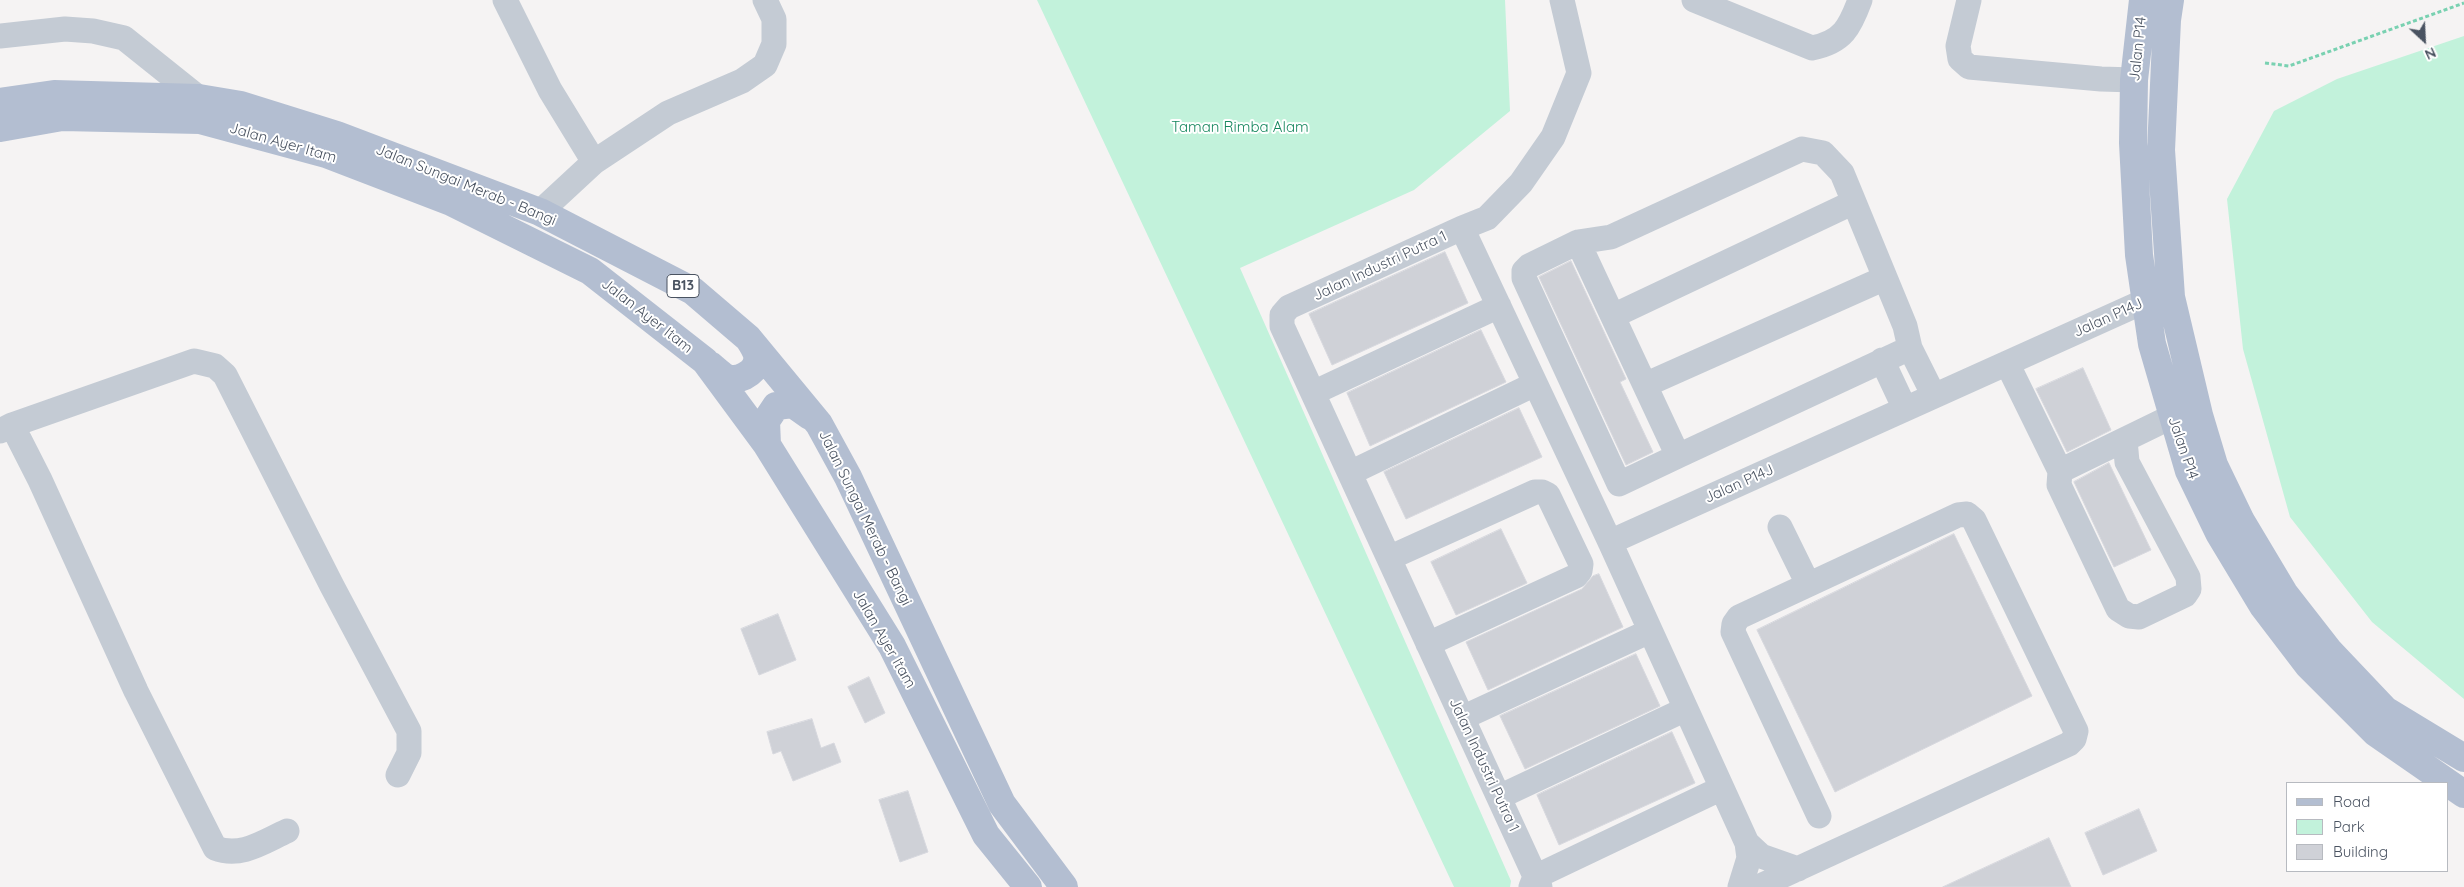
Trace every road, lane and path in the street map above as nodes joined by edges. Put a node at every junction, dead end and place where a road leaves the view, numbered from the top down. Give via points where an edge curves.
1 (505, 0) edge
2 (765, 0) edge
3 (1562, 0) edge
4 (1694, 0) edge
5 (1860, 0) edge
6 (1969, 0) edge
7 (2143, 0) edge
8 (2170, 0) edge
9 (2464, 3) edge
10 (0, 36) edge
11 (2266, 63) dead end
12 (2134, 80) junction
13 (199, 98) junction
14 (0, 102) edge
15 (0, 128) edge
16 (594, 162) junction
17 (1854, 202) junction
18 (540, 212) junction
19 (1462, 228) junction
20 (1578, 242) junction
21 (1885, 278) junction
22 (2158, 298) junction
23 (1499, 306) junction
24 (1613, 316) junction
25 (748, 338) junction
26 (1910, 348) junction
27 (1882, 360) junction
28 (705, 361) junction
29 (2007, 363) junction
30 (1535, 384) junction
31 (1645, 384) junction
32 (1313, 393) junction
33 (1934, 396) junction
34 (1905, 409) junction
35 (2171, 417) junction
36 (819, 424) junction
37 (6, 428) edge
38 (2125, 440) junction
39 (767, 445) junction
40 (1678, 456) junction
41 (2060, 471) junction
42 (1350, 473) junction
43 (1780, 527) dead end
44 (1610, 542) junction
45 (1389, 558) junction
46 (1808, 584) junction
47 (1650, 631) junction
48 (1428, 644) junction
49 (1686, 709) junction
50 (1462, 718) junction
51 (2464, 758) edge
52 (398, 775) dead end
53 (2447, 782) edge
54 (2449, 784) edge
55 (1722, 788) junction
56 (2464, 794) edge
57 (1499, 797) junction
58 (1819, 816) dead end
59 (287, 831) dead end
60 (1747, 843) junction
61 (1798, 869) junction
62 (1535, 884) edge
63 (1028, 887) edge
64 (1064, 887) edge
65 (1740, 887) edge
66 (1758, 887) edge

1 - 16 street via 550,90
2 - 16 street via 774,19 774,44 765,65 742,81 668,114
3 - 19 street via 1579,74 1553,137 1521,184 1486,218
4 - 5 street via 1812,48 1839,38 1852,23
6 - 12 street via 1958,46 1960,59 1969,67
7 - 12 main road, Jalan P14
8 - 22 main road, Jalan P14 via 2161,150
9 - 11 path via 2289,66
10 - 13 street via 65,29 124,38
12 - 22 main road, Jalan P14 via 2133,143 2139,255
13 - 14 main road, Jalan Sungai Merab - Bangi / B13 via 54,94
13 - 18 main road, Jalan Sungai Merab - Bangi / B13 via 241,105 337,134
15 - 28 main road, Jalan Ayer Itam via 62,117 200,120 326,154 451,202 590,271
16 - 18 street
17 - 20 street via 1842,173 1823,153 1802,149 1611,237
17 - 21 street
17 - 24 street
18 - 25 main road, Jalan Sungai Merab - Bangi / B13 via 693,291
19 - 23 street, Jalan Industri Putra 1
19 - 32 street, Jalan Industri Putra 1 via 1289,308 1282,315 1282,326
20 - 24 street
20 - 40 street via 1529,266 1524,271 1524,278 1618,484
21 - 26 street via 1905,326
21 - 31 street
22 - 29 street, Jalan P14J
22 - 35 main road, Jalan P14 via 2152,344
22 - 51 main road, Jalan P14 via 2214,465 2241,521 2284,593 2330,652 2385,710
23 - 30 street, Jalan Industri Putra 1
23 - 32 street
24 - 31 street
25 - 28 main road via 756,351 757,361 744,377 725,377
25 - 36 main road, Jalan Sungai Merab - Bangi / B13
26 - 27 street
26 - 33 street
27 - 34 street
27 - 40 street
28 - 39 main road, Jalan Ayer Itam
29 - 33 street, Jalan P14J
29 - 41 street
30 - 42 street
30 - 44 street, Jalan Industri Putra 1
31 - 40 street
32 - 42 street, Jalan Industri Putra 1
33 - 34 street, Jalan P14J
34 - 44 street, Jalan P14J
35 - 38 street
35 - 53 main road, Jalan P14 via 2189,471 2219,533 2263,606 2308,665 2376,733
36 - 39 main road via 793,404 776,406 766,421
36 - 64 main road, Jalan Sungai Merab - Bangi / B13 via 848,478 1002,804
37 - 52 street via 194,361 215,366 226,375 409,731 409,753
37 - 59 street via 40,480 136,691 215,848 228,853 244,850
38 - 41 street
38 - 41 street via 2127,462 2188,577 2189,588 2185,594 2139,617 2129,616 2118,609 2059,485
39 - 63 main road, Jalan Ayer Itam via 892,646 986,835
42 - 45 street, Jalan Industri Putra 1
43 - 46 street
44 - 47 street
45 - 48 street, Jalan Industri Putra 1
45 - 48 street via 1535,492 1542,492 1548,495 1581,564 1576,576
46 - 58 street via 1739,617 1733,632
46 - 61 street via 1958,515 1967,514 1974,520 2076,731 2069,744
47 - 49 street
47 - 50 street
48 - 50 street, Jalan Industri Putra 1
49 - 55 street
49 - 57 street
50 - 57 street, Jalan Industri Putra 1
54 - 56 main road, Jalan P14
55 - 60 street
55 - 62 street
57 - 62 street, Jalan Industri Putra 1
60 - 61 street via 1761,856
60 - 65 street via 1749,858
61 - 66 street

